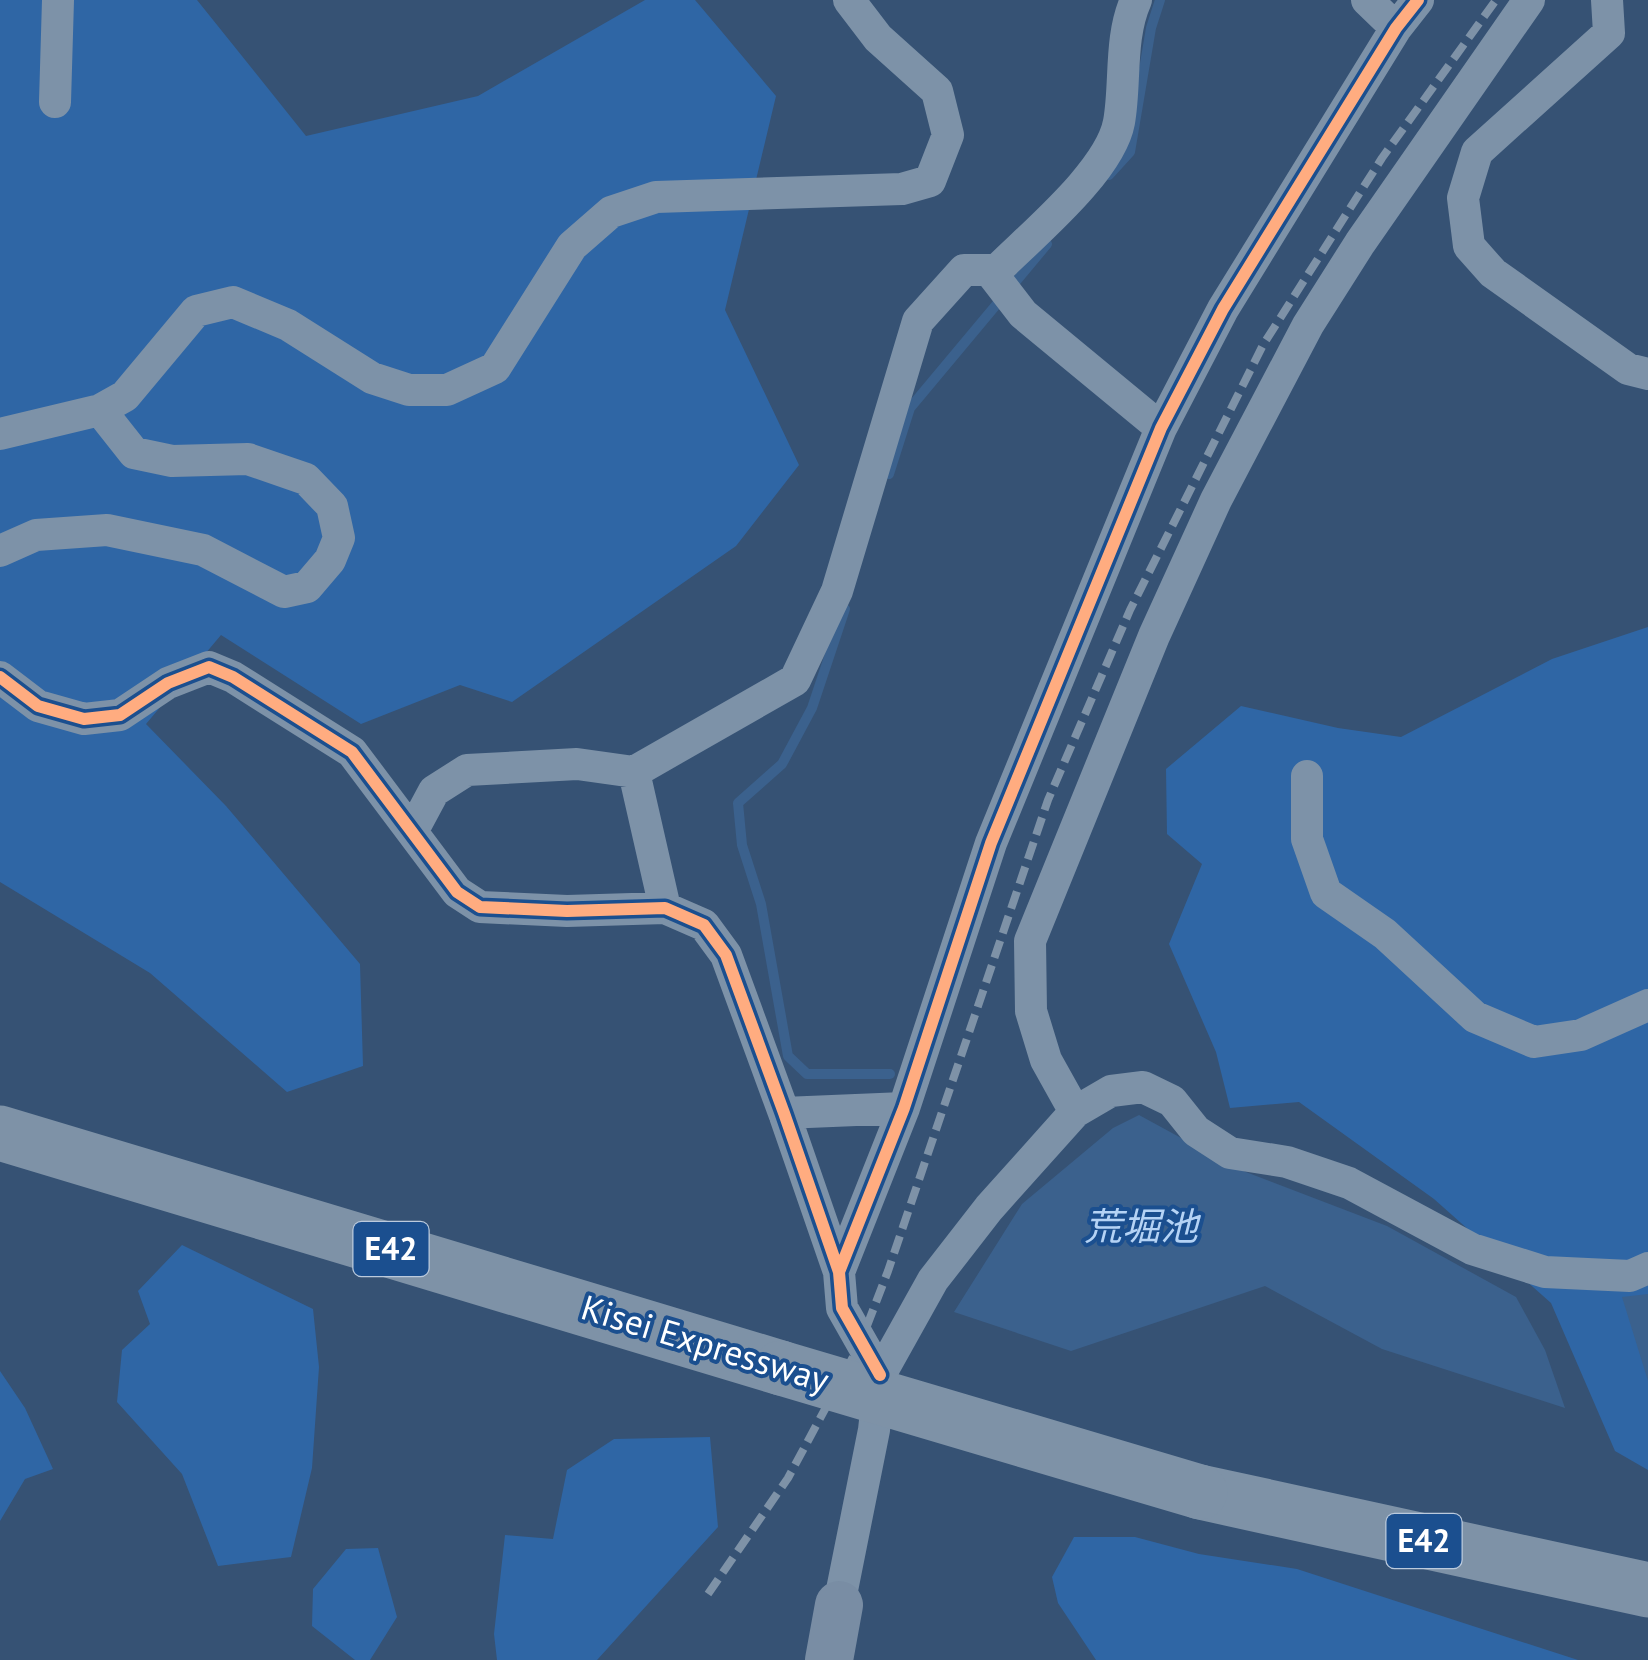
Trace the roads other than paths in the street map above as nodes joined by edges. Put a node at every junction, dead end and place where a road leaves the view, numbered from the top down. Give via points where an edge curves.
1 (58, 0) edge
2 (849, 0) edge
3 (1136, 0) edge
4 (1367, 0) edge
5 (1418, 0) edge
6 (1529, 0) edge
7 (1607, 0) edge
8 (1396, 28) junction
9 (54, 102) dead end
10 (989, 270) junction
11 (1648, 374) edge
12 (100, 410) junction
13 (1161, 428) junction
14 (0, 434) edge
15 (0, 551) edge
16 (0, 676) edge
17 (634, 772) junction
18 (1307, 776) dead end
19 (412, 832) junction
20 (666, 908) junction
21 (1648, 1005) edge
22 (904, 1108) junction
23 (1075, 1112) junction
24 (784, 1113) junction
25 (0, 1133) edge
26 (1648, 1268) edge
27 (838, 1272) junction
28 (880, 1376) junction
29 (1648, 1590) edge
30 (839, 1605) joint
31 (829, 1660) edge

1 - 9 street
2 - 12 street via 878,38 937,91 948,135 930,181 902,189 656,198 611,212 572,246 495,368 448,390 409,390 372,378 288,325 233,302 196,312 125,396
3 - 10 street via 1118,125 1103,162 998,270
4 - 8 street
5 - 8 street
6 - 23 street via 1308,325 1216,500 1146,654 1030,940 1031,1012 1046,1060
7 - 11 street via 1610,32 1477,152 1463,198 1469,246 1493,274 1628,369
8 - 13 street via 1223,309
10 - 13 street via 1023,314
10 - 17 street via 964,270 918,320 837,591 795,680
12 - 14 street
12 - 15 street via 134,453 172,461 248,459 306,478 332,506 340,538 330,560 307,587 284,592 202,550 107,530 36,535
13 - 22 street via 992,844
16 - 19 street via 38,706 84,719 120,715 168,683 209,667 352,752
17 - 19 street via 577,764 466,770 434,791
17 - 20 street
18 - 21 street via 1307,839 1326,893 1386,934 1475,1018 1534,1042 1581,1035
19 - 20 street via 457,892 480,906
20 - 24 street via 704,926 726,955
22 - 24 street
22 - 27 street
23 - 26 street via 1111,1091 1143,1088 1172,1101 1196,1130 1230,1154 1287,1162 1349,1183 1472,1249 1545,1272 1630,1276
23 - 28 street via 934,1280
24 - 27 street
25 - 29 highway, Kisei Expressway / E42, bridge via 1200,1492
27 - 28 street via 842,1308
28 - 30 street
30 - 31 street

